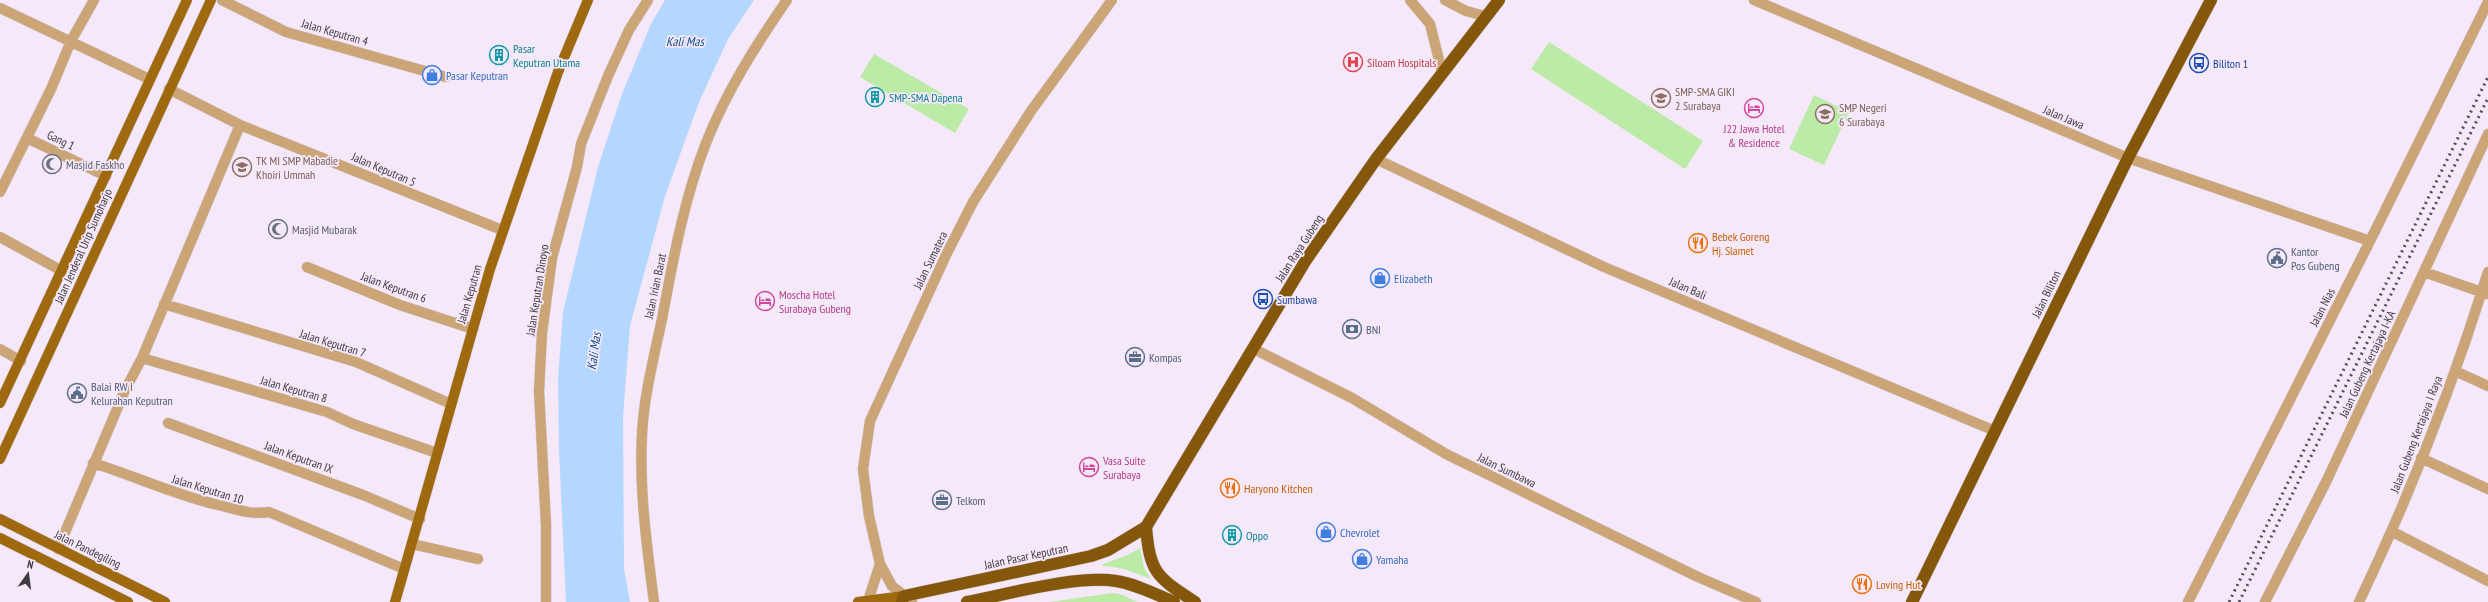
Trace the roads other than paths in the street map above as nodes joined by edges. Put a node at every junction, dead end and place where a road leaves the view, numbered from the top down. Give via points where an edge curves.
1 (94, 0) edge
2 (186, 0) edge
3 (211, 0) edge
4 (222, 0) edge
5 (588, 0) edge
6 (648, 0) edge
7 (787, 0) edge
8 (1112, 0) edge
9 (1410, 0) edge
10 (1445, 0) edge
11 (1499, 0) edge
12 (1754, 0) edge
13 (2211, 0) edge
14 (2488, 2) edge
15 (0, 8) edge
16 (1485, 16) junction
17 (71, 41) junction
18 (1442, 72) junction
19 (446, 77) dead end
20 (149, 79) junction
21 (169, 89) junction
22 (240, 125) junction
23 (2488, 134) edge
24 (27, 138) junction
25 (2128, 158) junction
26 (1376, 159) junction
27 (106, 176) junction
28 (0, 192) edge
29 (502, 230) junction
30 (0, 237) edge
31 (2370, 241) junction
32 (307, 268) dead end
33 (62, 271) junction
34 (2424, 272) junction
35 (2488, 272) edge
36 (2485, 293) edge
37 (164, 304) junction
38 (473, 329) junction
39 (0, 349) edge
40 (1254, 349) junction
41 (142, 358) junction
42 (21, 361) junction
43 (2455, 371) junction
44 (2488, 386) edge
45 (0, 403) edge
46 (451, 404) junction
47 (168, 423) dead end
48 (1995, 431) junction
49 (437, 453) junction
50 (2421, 458) junction
51 (0, 459) edge
52 (93, 463) junction
53 (2488, 489) edge
54 (0, 519) edge
55 (420, 519) junction
56 (1146, 527) junction
57 (2393, 532) junction
58 (0, 538) edge
59 (412, 544) junction
60 (58, 549) junction
61 (478, 559) dead end
62 (880, 564) junction
63 (404, 569) junction
64 (2488, 580) edge
65 (906, 600) edge
66 (863, 601) edge
67 (128, 602) edge
68 (165, 602) edge
69 (395, 602) edge
70 (546, 602) edge
71 (654, 602) edge
72 (966, 602) edge
73 (1174, 602) edge
74 (1195, 602) edge
75 (1756, 602) edge
76 (1912, 602) edge
77 (2188, 602) edge
78 (2266, 602) edge
79 (2359, 602) edge

1 - 17 street
2 - 20 main road, Jalan Jenderal Urip Sumoharjo
3 - 21 main road, Jalan Jenderal Urip Sumoharjo
4 - 19 street, Jalan Keputran 4 via 286,32
5 - 29 main road, Jalan Keputran via 558,72
6 - 70 street, Jalan Keputran Dinoyo via 629,30 611,69 582,144 552,258 542,333 539,390 546,525
7 - 71 street, Jalan Irian Barat via 750,54 724,102 706,143 692,184 672,266 646,397 642,435 644,522
8 - 62 street, Jalan Sumatera via 1056,76 973,202 870,421 863,469 869,516
9 - 18 street via 1430,24
10 - 16 street via 1466,11
11 - 16 highway, Jalan Raya Gubeng
12 - 25 street, Jalan Jawa
13 - 25 highway, Jalan Biliton
14 - 31 street, Jalan Nias
15 - 17 street
16 - 18 highway, Jalan Raya Gubeng
17 - 20 street
17 - 24 street
18 - 26 highway, Jalan Raya Gubeng
20 - 27 main road, Jalan Jenderal Urip Sumoharjo
21 - 22 street, Jalan Keputran 5
21 - 51 main road, Jalan Jenderal Urip Sumoharjo
22 - 29 street, Jalan Keputran 5
22 - 37 street
23 - 34 street, Jalan Gubeng Kertajaya I-KA
24 - 27 street, Gang 1
24 - 28 street
25 - 31 street, Jalan Jawa
25 - 48 highway, Jalan Biliton
26 - 40 highway, Jalan Raya Gubeng via 1306,260
26 - 48 street, Jalan Bali via 1604,267
27 - 33 main road, Jalan Jenderal Urip Sumoharjo
29 - 38 main road, Jalan Keputran
30 - 33 street
31 - 77 street, Jalan Nias
32 - 38 street, Jalan Keputran 6 via 400,305
33 - 42 main road, Jalan Jenderal Urip Sumoharjo
34 - 36 street
34 - 78 street, Jalan Gubeng Kertajaya I-KA via 2326,482
35 - 36 street, Jalan Gubeng Kertajaya I Raya
36 - 43 street, Jalan Gubeng Kertajaya I Raya
37 - 41 street
37 - 46 street, Jalan Keputran 7 via 356,362
38 - 46 main road, Jalan Keputran
39 - 42 street
40 - 56 highway, Jalan Raya Gubeng
40 - 75 street, Jalan Sumbawa via 1346,395 1446,454 1698,577
41 - 49 street, Jalan Keputran 8 via 327,412 353,424
41 - 52 street
42 - 45 main road, Jalan Jenderal Urip Sumoharjo
43 - 44 street
43 - 50 street, Jalan Gubeng Kertajaya I Raya
46 - 49 main road, Jalan Keputran
47 - 55 street, Jalan Keputran IX via 363,495
48 - 76 highway, Jalan Biliton
49 - 55 main road, Jalan Keputran
50 - 53 street
50 - 57 street, Jalan Gubeng Kertajaya I Raya
52 - 60 street
52 - 63 street, Jalan Keputran 10 via 145,480 196,501 246,514 269,512
54 - 60 main road, Jalan Pandegiling
55 - 59 main road, Jalan Keputran
56 - 65 highway, Jalan Pasar Keputran via 1108,550 1091,556
56 - 74 highway via 1148,554 1158,576
57 - 64 street
57 - 79 street, Jalan Gubeng Kertajaya I Raya
58 - 67 main road
59 - 61 street
59 - 63 main road, Jalan Keputran
60 - 68 main road, Jalan Pandegiling
62 - 65 street, Jalan Sumatera via 892,586
62 - 66 street
63 - 69 main road, Jalan Keputran
65 - 66 main road, Jalan Pasar Keputran
72 - 73 highway via 1096,580 1136,586

